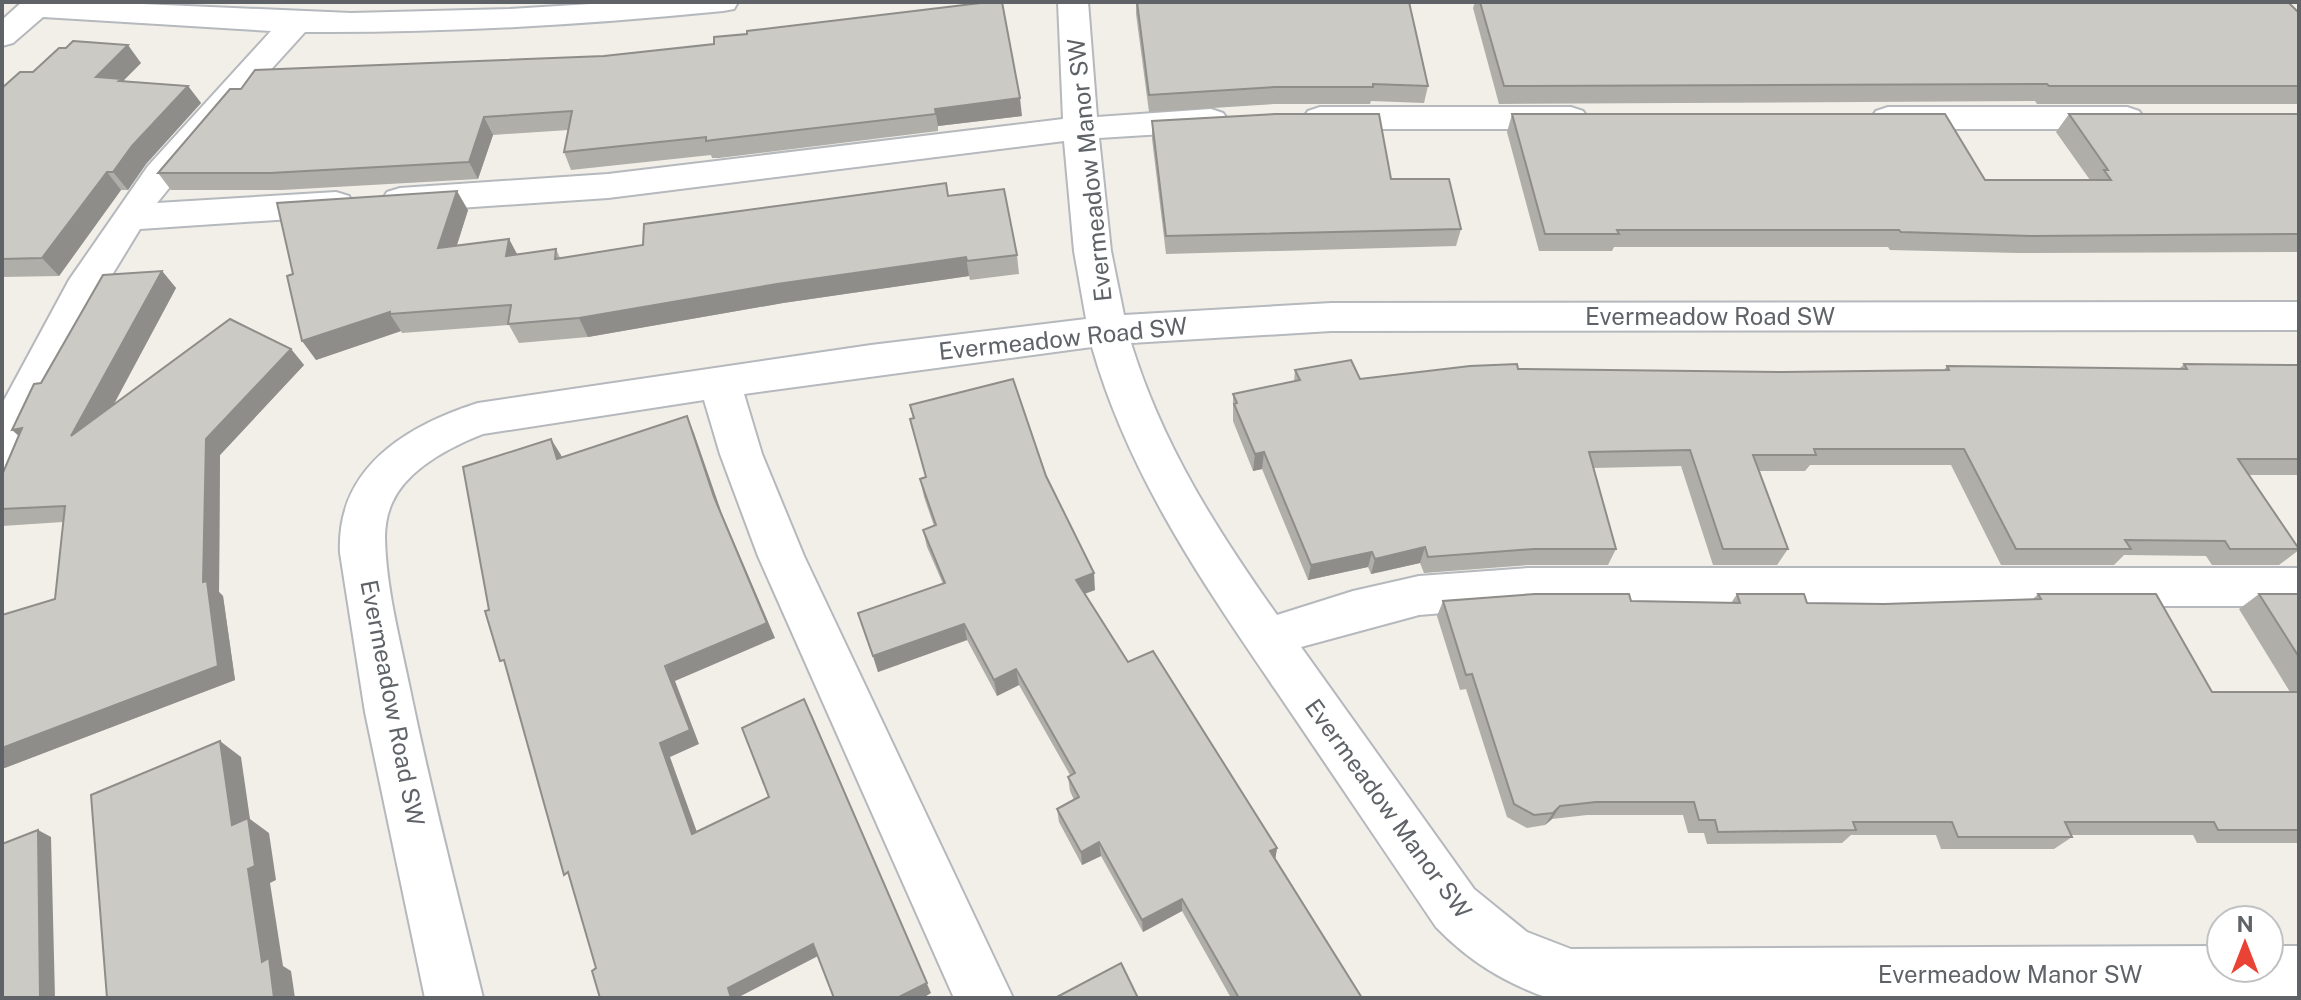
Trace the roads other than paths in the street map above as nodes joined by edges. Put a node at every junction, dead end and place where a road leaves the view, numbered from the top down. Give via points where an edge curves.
1 (723, 2) edge
2 (1073, 2) edge
3 (38, 5) edge
4 (296, 22) junction
5 (2, 36) edge
6 (1289, 118) edge
7 (1595, 118) edge
8 (1851, 118) edge
9 (2155, 118) edge
10 (1243, 119) edge
11 (1083, 128) junction
12 (130, 217) junction
13 (2299, 316) edge
14 (1107, 331) junction
15 (721, 384) junction
16 (2, 454) edge
17 (2299, 587) edge
18 (1267, 639) junction
19 (2299, 974) edge
20 (454, 998) edge
21 (984, 998) edge

1 - 4 street via 537,19
2 - 11 street, Evermeadow Manor SW
3 - 4 street
3 - 5 street
4 - 12 street via 202,126
6 - 7 street
8 - 9 street
10 - 11 street
11 - 12 street via 608,186
11 - 14 street, Evermeadow Manor SW
12 - 16 street via 49,348
13 - 14 street, Evermeadow Road SW via 1331,317
14 - 15 street, Evermeadow Road SW
14 - 18 street, Evermeadow Manor SW via 1124,388 1156,462 1206,552
15 - 20 street, Evermeadow Road SW via 478,419 418,447 390,469 373,497 363,521 367,583
15 - 21 street via 759,507
17 - 18 street via 1528,587 1441,592 1323,619
18 - 19 street, Evermeadow Manor SW via 1455,908 1489,942 1536,967 1571,977

